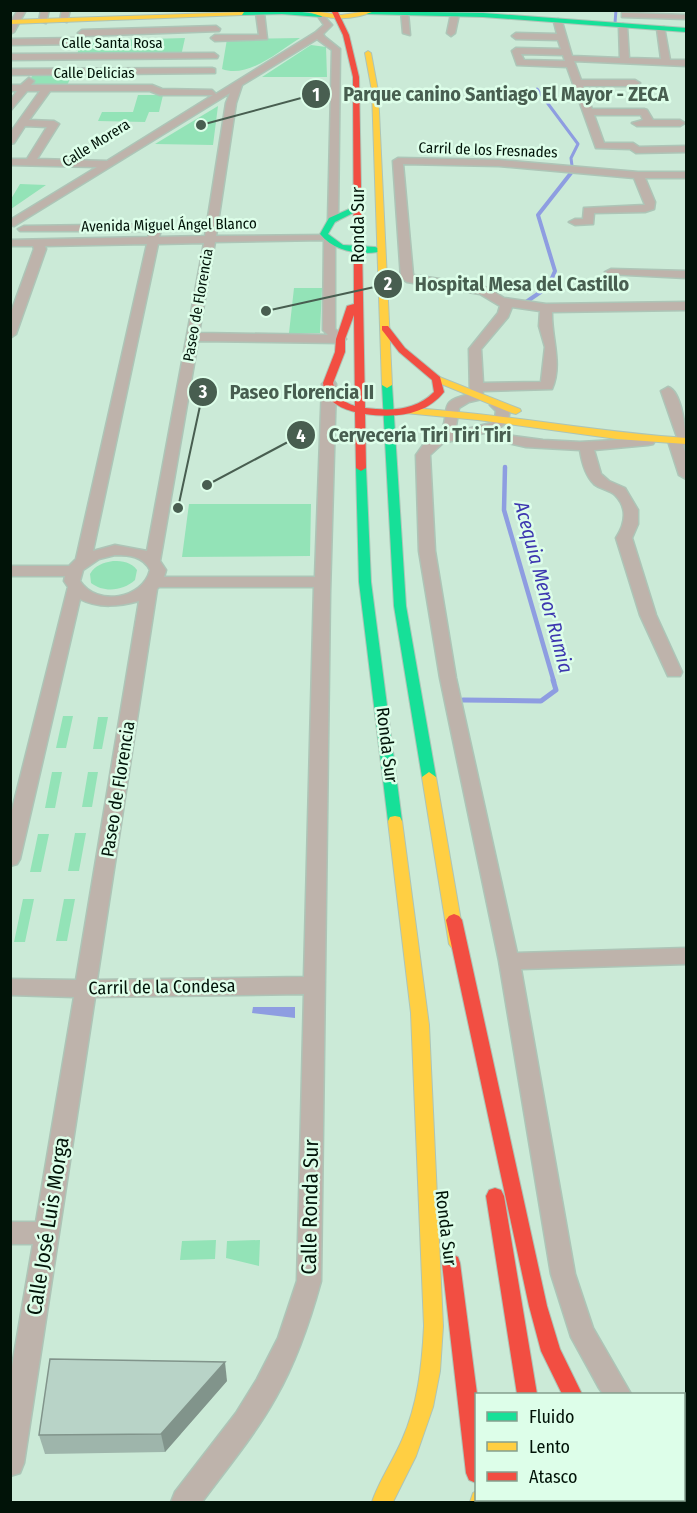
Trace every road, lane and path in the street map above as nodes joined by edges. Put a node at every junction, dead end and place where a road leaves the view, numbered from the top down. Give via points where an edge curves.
1 (308, 10) edge
2 (284, 11) edge
3 (412, 12) edge
4 (212, 13) edge
5 (260, 13) junction
6 (484, 13) edge
7 (139, 14) edge
8 (352, 14) edge
9 (455, 14) junction
10 (65, 15) edge
11 (45, 17) edge
12 (687, 17) edge
13 (554, 18) edge
14 (15, 21) edge
15 (624, 21) junction
16 (122, 25) junction
17 (661, 29) junction
18 (687, 30) edge
19 (83, 31) junction
20 (407, 33) dead end
21 (451, 33) dead end
22 (216, 34) junction
23 (319, 34) junction
24 (516, 36) dead end
25 (561, 37) junction
26 (10, 42) edge
27 (41, 42) junction
28 (329, 44) junction
29 (301, 46) junction
30 (77, 56) junction
31 (214, 56) junction
32 (10, 57) edge
33 (568, 58) junction
34 (625, 61) junction
35 (666, 62) junction
36 (687, 63) edge
37 (157, 71) junction
38 (10, 72) edge
39 (35, 72) junction
40 (73, 72) junction
41 (257, 73) junction
42 (222, 74) junction
43 (578, 83) junction
44 (635, 83) dead end
45 (238, 85) junction
46 (10, 88) edge
47 (24, 88) junction
48 (47, 88) junction
49 (66, 88) junction
50 (152, 88) junction
51 (214, 96) junction
52 (231, 104) junction
53 (10, 108) edge
54 (200, 108) junction
55 (590, 112) junction
56 (10, 119) edge
57 (24, 121) junction
58 (623, 123) dead end
59 (649, 123) junction
60 (680, 123) dead end
61 (10, 141) edge
62 (687, 149) edge
63 (10, 162) edge
64 (30, 163) junction
65 (92, 164) junction
66 (109, 164) junction
67 (638, 175) junction
68 (687, 175) edge
69 (358, 208) junction
70 (15, 222) edge
71 (575, 222) dead end
72 (293, 225) dead end
73 (228, 226) dead end
74 (270, 226) dead end
75 (178, 227) dead end
76 (326, 230) junction
77 (207, 231) junction
78 (154, 234) junction
79 (38, 242) junction
80 (12, 244) edge
81 (358, 250) junction
82 (382, 250) junction
83 (611, 272) dead end
84 (687, 275) edge
85 (358, 284) junction
86 (504, 302) junction
87 (687, 306) edge
88 (546, 308) junction
89 (385, 328) junction
90 (10, 334) edge
91 (192, 337) junction
92 (340, 339) junction
93 (359, 353) junction
94 (340, 354) junction
95 (386, 357) junction
96 (436, 379) junction
97 (329, 384) junction
98 (477, 391) junction
99 (668, 392) dead end
100 (497, 405) junction
101 (359, 411) junction
102 (410, 411) junction
103 (388, 412) junction
104 (450, 416) junction
105 (502, 420) junction
106 (482, 430) junction
107 (587, 439) junction
108 (438, 440) junction
109 (648, 441) joint
110 (682, 441) edge
111 (687, 475) edge
112 (10, 571) edge
113 (76, 576) junction
114 (154, 576) junction
115 (323, 576) junction
116 (10, 582) edge
117 (674, 672) dead end
118 (10, 859) edge
119 (454, 920) junction
120 (687, 956) edge
121 (509, 961) junction
122 (314, 985) junction
123 (10, 987) edge
124 (86, 989) junction
125 (419, 1005) junction
126 (485, 1128) dead end
127 (494, 1186) dead end
128 (442, 1192) dead end
129 (10, 1233) edge
130 (47, 1233) junction
131 (449, 1251) dead end
132 (19, 1357) edge
133 (527, 1393) edge
134 (571, 1393) edge
135 (617, 1393) edge
136 (475, 1457) edge
137 (10, 1463) edge
138 (185, 1503) edge
139 (382, 1503) edge

1 - 8 main road
2 - 5 main road
2 - 8 main road
3 - 8 main road
3 - 9 main road
3 - 20 street
4 - 5 main road
4 - 7 main road
4 - 22 street
5 - 22 street via 264,38
6 - 9 main road
6 - 13 main road
7 - 16 main road
8 - 23 street, Calle Morera
8 - 69 main road, Ronda Sur via 346,35 356,77
8 - 82 main road, Ronda Sur via 364,38 375,91
9 - 21 street
10 - 11 main road
10 - 19 main road
11 - 14 main road
11 - 27 street
12 - 15 street
13 - 15 main road
13 - 25 street
15 - 17 main road
15 - 34 street
16 - 19 main road
16 - 22 street via 180,27
17 - 18 main road
17 - 35 street
19 - 27 street
19 - 30 street
22 - 31 street
23 - 28 street
23 - 29 street, Calle Morera
24 - 25 street
25 - 33 street
26 - 27 street
28 - 29 street
28 - 76 street via 336,49
29 - 41 street, Calle Morera
30 - 31 street, Calle Santa Rosa
30 - 32 street, Calle Santa Rosa
30 - 40 street
31 - 42 street
33 - 34 street
33 - 43 street
34 - 35 street
35 - 36 street
37 - 40 street
37 - 42 street
37 - 50 street
38 - 39 street
39 - 40 street
39 - 47 street
40 - 49 street
41 - 42 street
41 - 45 street, Calle Morera
42 - 51 street
43 - 44 street
43 - 55 street
45 - 51 street, Calle Morera
45 - 52 street, Paseo de Florencia
46 - 47 street, Calle Delicias
47 - 48 street, Calle Delicias
47 - 53 street
48 - 49 street, Calle Delicias
48 - 57 street
49 - 50 street, Calle Delicias
50 - 51 street, Calle Delicias via 159,92
51 - 52 street, Calle Delicias
51 - 54 street, Calle Morera
52 - 77 street, Paseo de Florencia
54 - 65 street, Calle Morera via 178,110
54 - 66 street, Calle Morera
55 - 59 street via 644,112
55 - 62 street via 600,146
56 - 57 street
57 - 61 street
57 - 64 street via 54,124
58 - 59 street
59 - 60 street
63 - 64 street
64 - 65 street
65 - 66 street
65 - 70 street, Calle Morera
66 - 70 street, Calle Morera
67 - 68 street, Carril de los Fresnades
67 - 71 street via 650,207 588,210 589,222
67 - 86 street, Carril de los Fresnades via 499,163 398,162 406,278 472,288
69 - 76 main road
69 - 81 main road, Ronda Sur
70 - 78 street, Avenida Miguel Ángel Blanco
70 - 80 street via 25,236
72 - 74 street, Avenida Miguel Ángel Blanco
73 - 77 street, Avenida Miguel Ángel Blanco
75 - 78 street, Avenida Miguel Ángel Blanco
76 - 77 street, Avenida Miguel Ángel Blanco
76 - 81 main road via 342,248
76 - 92 street via 329,330
77 - 78 street, Avenida Miguel Ángel Blanco
77 - 91 street, Paseo de Florencia
78 - 79 street, Avenida Miguel Ángel Blanco
78 - 113 street
79 - 80 street, Avenida Miguel Ángel Blanco
79 - 90 street via 40,249
81 - 82 main road
81 - 85 main road, Ronda Sur
82 - 89 main road, Ronda Sur
83 - 84 street
85 - 92 main road
85 - 93 main road, Ronda Sur
86 - 88 street
86 - 98 street via 504,314 475,349
87 - 88 street
88 - 98 street via 545,326 551,347 548,387
89 - 95 main road, Ronda Sur
89 - 96 main road via 406,357
91 - 92 street
91 - 114 street, Paseo de Florencia
92 - 94 main road
93 - 94 main road
93 - 95 main road
93 - 101 main road, Ronda Sur
94 - 97 main road via 331,364
95 - 96 main road
95 - 103 main road, Ronda Sur
96 - 98 main road
96 - 102 main road via 439,391 435,398
97 - 101 main road via 340,404
97 - 115 street, Calle Ronda Sur
98 - 100 main road
98 - 104 street via 461,400
99 - 110 street
100 - 105 street via 502,409
100 - 107 main road
101 - 103 main road
101 - 125 main road, Ronda Sur via 365,582
102 - 103 main road
102 - 104 main road
103 - 119 main road, Ronda Sur via 400,606
104 - 105 main road
104 - 106 street via 461,428
104 - 108 street via 451,427
105 - 106 street
105 - 107 main road
106 - 107 street via 513,441
106 - 108 street
107 - 109 street via 618,445
107 - 117 street via 590,470 605,487 620,491 633,514 633,523 624,538 648,615
108 - 121 street via 423,455 427,551 448,678
109 - 110 main road
110 - 111 street
112 - 113 street
113 - 114 street via 95,600 114,601 134,598
113 - 114 street via 106,552 124,550 141,553
113 - 116 street
113 - 118 street
114 - 115 street
114 - 124 street, Paseo de Florencia
115 - 122 street, Calle Ronda Sur
119 - 126 main road, Ronda Sur
119 - 134 main road via 537,1312
120 - 121 street
121 - 135 street via 563,1274 574,1318 591,1354
122 - 124 street, Carril de la Condesa
122 - 138 street, Calle Ronda Sur via 309,1281 276,1373
123 - 124 street, Carril de la Condesa
124 - 130 street, Calle José Luis Morga
125 - 128 main road, Ronda Sur
125 - 139 main road via 433,1352 428,1393 417,1431
127 - 133 main road
129 - 130 street
130 - 132 street, Calle José Luis Morga
131 - 136 main road, Ronda Sur
132 - 137 street, Calle José Luis Morga

